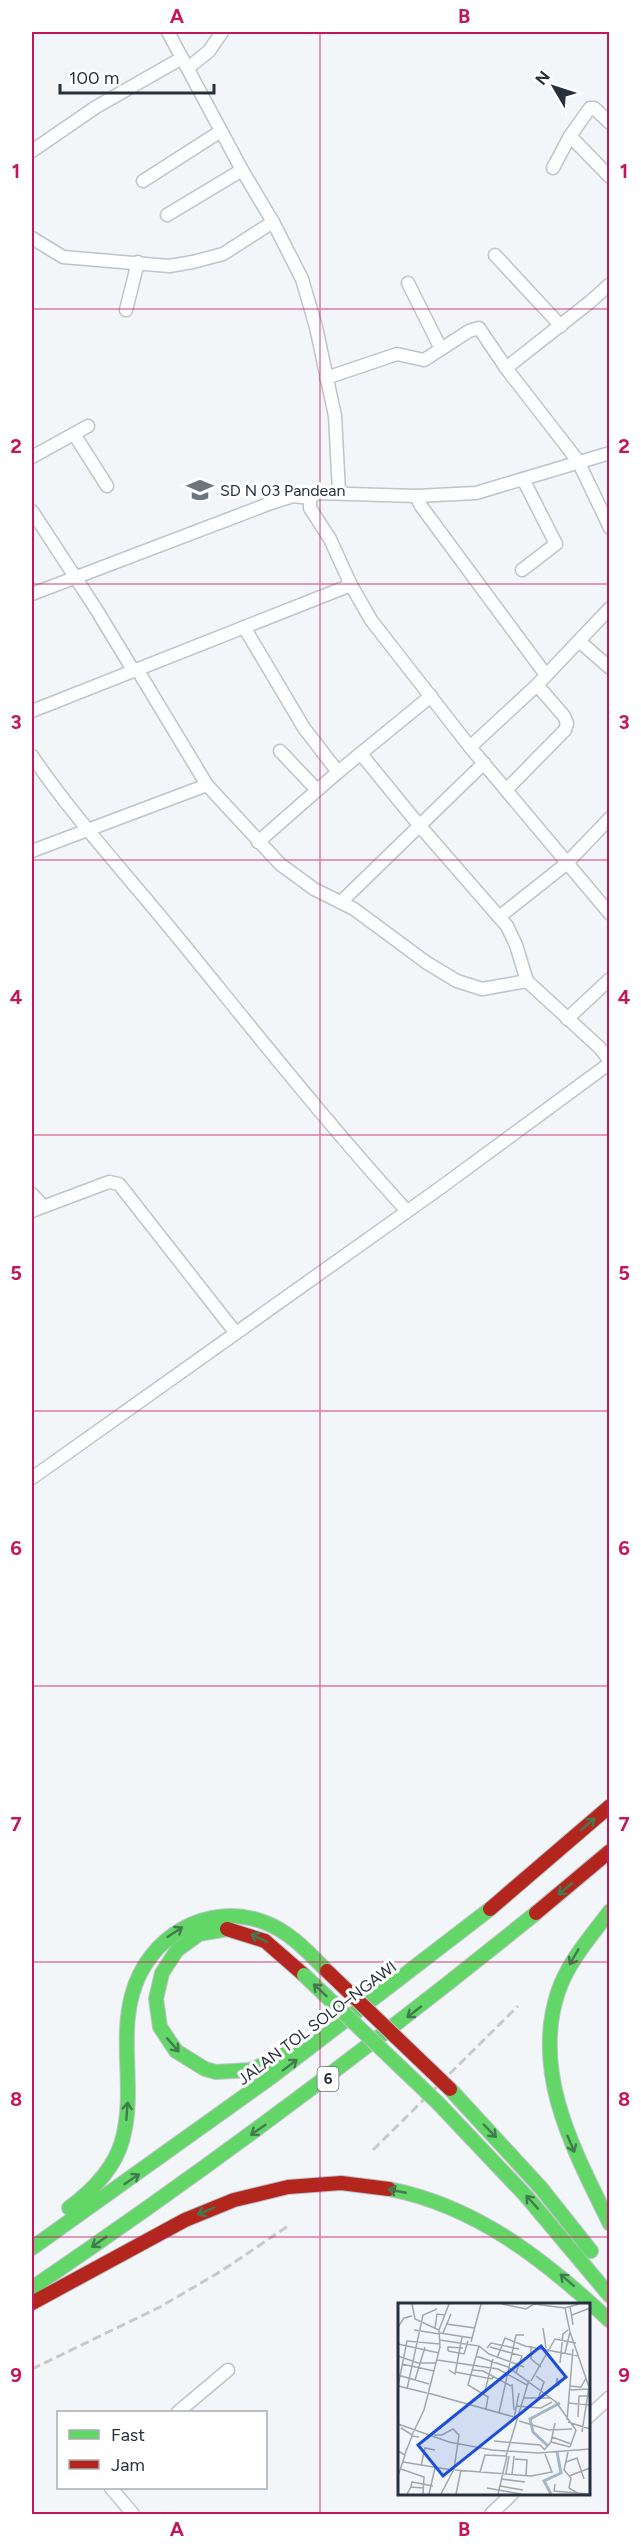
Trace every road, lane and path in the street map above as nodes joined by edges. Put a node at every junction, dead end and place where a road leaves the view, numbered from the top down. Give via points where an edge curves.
1 (168, 32) edge
2 (222, 32) edge
3 (185, 63) junction
4 (609, 123) edge
5 (221, 131) junction
6 (570, 136) junction
7 (32, 151) edge
8 (553, 168) dead end
9 (242, 170) junction
10 (609, 177) edge
11 (143, 182) dead end
12 (167, 215) dead end
13 (273, 222) junction
14 (32, 238) edge
15 (495, 255) dead end
16 (138, 262) junction
17 (408, 283) dead end
18 (609, 284) edge
19 (126, 310) dead end
20 (561, 326) junction
21 (441, 349) junction
22 (506, 368) junction
23 (326, 378) junction
24 (88, 426) dead end
25 (74, 434) junction
26 (609, 453) edge
27 (32, 457) edge
28 (578, 461) junction
29 (523, 479) junction
30 (108, 486) dead end
31 (339, 492) junction
32 (416, 496) junction
33 (310, 498) junction
34 (32, 511) edge
35 (609, 528) edge
36 (522, 570) dead end
37 (74, 577) junction
38 (351, 585) junction
39 (32, 594) edge
40 (609, 608) edge
41 (244, 627) junction
42 (579, 641) junction
43 (609, 668) edge
44 (135, 669) junction
45 (546, 675) junction
46 (537, 685) junction
47 (431, 696) junction
48 (32, 711) edge
49 (470, 747) junction
50 (280, 751) dead end
51 (362, 754) junction
52 (32, 756) edge
53 (484, 763) junction
54 (338, 772) junction
55 (207, 785) junction
56 (317, 790) junction
57 (506, 790) junction
58 (609, 818) edge
59 (419, 825) junction
60 (87, 830) junction
61 (258, 842) junction
62 (32, 851) edge
63 (566, 864) junction
64 (341, 902) junction
65 (609, 914) edge
66 (499, 917) junction
67 (609, 979) edge
68 (527, 981) junction
69 (567, 1019) junction
70 (609, 1062) edge
71 (32, 1194) edge
72 (37, 1209) edge
73 (406, 1210) junction
74 (235, 1332) junction
75 (32, 1478) edge
76 (609, 1806) edge
77 (609, 1851) edge
78 (513, 1891) junction
79 (609, 1911) edge
80 (609, 2224) edge
81 (32, 2234) edge
82 (32, 2248) edge
83 (609, 2277) edge
84 (32, 2288) edge
85 (609, 2296) edge
86 (32, 2303) edge
87 (590, 2303) edge
88 (590, 2303) edge
89 (609, 2321) edge
90 (228, 2370) dead end
91 (609, 2397) edge
92 (179, 2411) edge
93 (590, 2415) edge
94 (113, 2489) edge
95 (510, 2495) edge
96 (134, 2514) edge
97 (490, 2514) edge

1 - 3 street
2 - 3 street via 209,51
3 - 5 street
3 - 7 street via 96,107
4 - 6 street via 590,108
5 - 9 street
5 - 11 street
6 - 8 street
6 - 10 street
9 - 12 street
9 - 13 street
13 - 16 street via 223,254 169,266
13 - 23 street via 302,279
14 - 16 street via 63,257
15 - 20 street
16 - 19 street
17 - 21 street
18 - 20 street
20 - 22 street
21 - 22 street via 478,327
21 - 23 street via 424,360 397,354
22 - 28 street
23 - 31 street via 335,416
24 - 25 street
25 - 27 street
25 - 30 street
26 - 28 street
28 - 29 street
28 - 35 street
29 - 32 street via 476,493
29 - 36 street via 556,544
31 - 32 street
31 - 33 street via 317,493
32 - 45 street
33 - 37 street via 297,495 271,502
33 - 38 street via 310,508 330,539
34 - 37 street
37 - 39 street
37 - 44 street
38 - 41 street
38 - 47 street via 372,620
40 - 42 street
41 - 44 street
41 - 54 street via 304,728
42 - 43 street
42 - 45 street
44 - 48 street
44 - 55 street
45 - 46 street
46 - 49 street
46 - 57 street via 567,723
47 - 49 street
47 - 51 street
49 - 53 street
50 - 56 street
51 - 54 street
51 - 59 street
52 - 60 street
53 - 57 street
53 - 59 street
54 - 56 street
55 - 60 street
55 - 61 street
56 - 61 street
57 - 63 street
58 - 63 street
59 - 64 street
59 - 66 street
60 - 62 street
60 - 73 street via 340,1137
61 - 64 street via 301,880
63 - 65 street
63 - 66 street
64 - 68 street via 457,981 482,988
66 - 68 street via 512,934
67 - 69 street
68 - 69 street
69 - 70 street via 600,1048
70 - 73 street
71 - 72 street
72 - 74 street via 109,1182 118,1184
73 - 74 street
74 - 75 street
78 -> 76 highway, JALAN TOL SOLO–NGAWI / 6
77 -> 84 highway, 6 via 352,2061
82 -> 78 highway, JALAN TOL SOLO–NGAWI / 6 via 253,2093
85 -> 78 highway, bridge via 567,2241 488,2152 438,2103 303,1975 269,1943 239,1930 208,1931 182,1946 164,1964 157,1984 158,2019 167,2039 197,2065 232,2073 259,2068 287,2052 497,1895
79 -> 80 highway via 571,1962 551,2014 547,2047 550,2079 565,2130
81 -> 83 highway, bridge via 87,2194 122,2142 128,2100 131,1998 137,1974 173,1933 202,1918 233,1914 266,1922 280,1930 450,2089 569,2219
88 -> 86 highway via 553,2268 484,2221 435,2201 352,2185 280,2189 221,2205 178,2223
89 -> 87 highway
90 - 92 street
91 - 93 street
94 - 96 street
95 - 97 street

